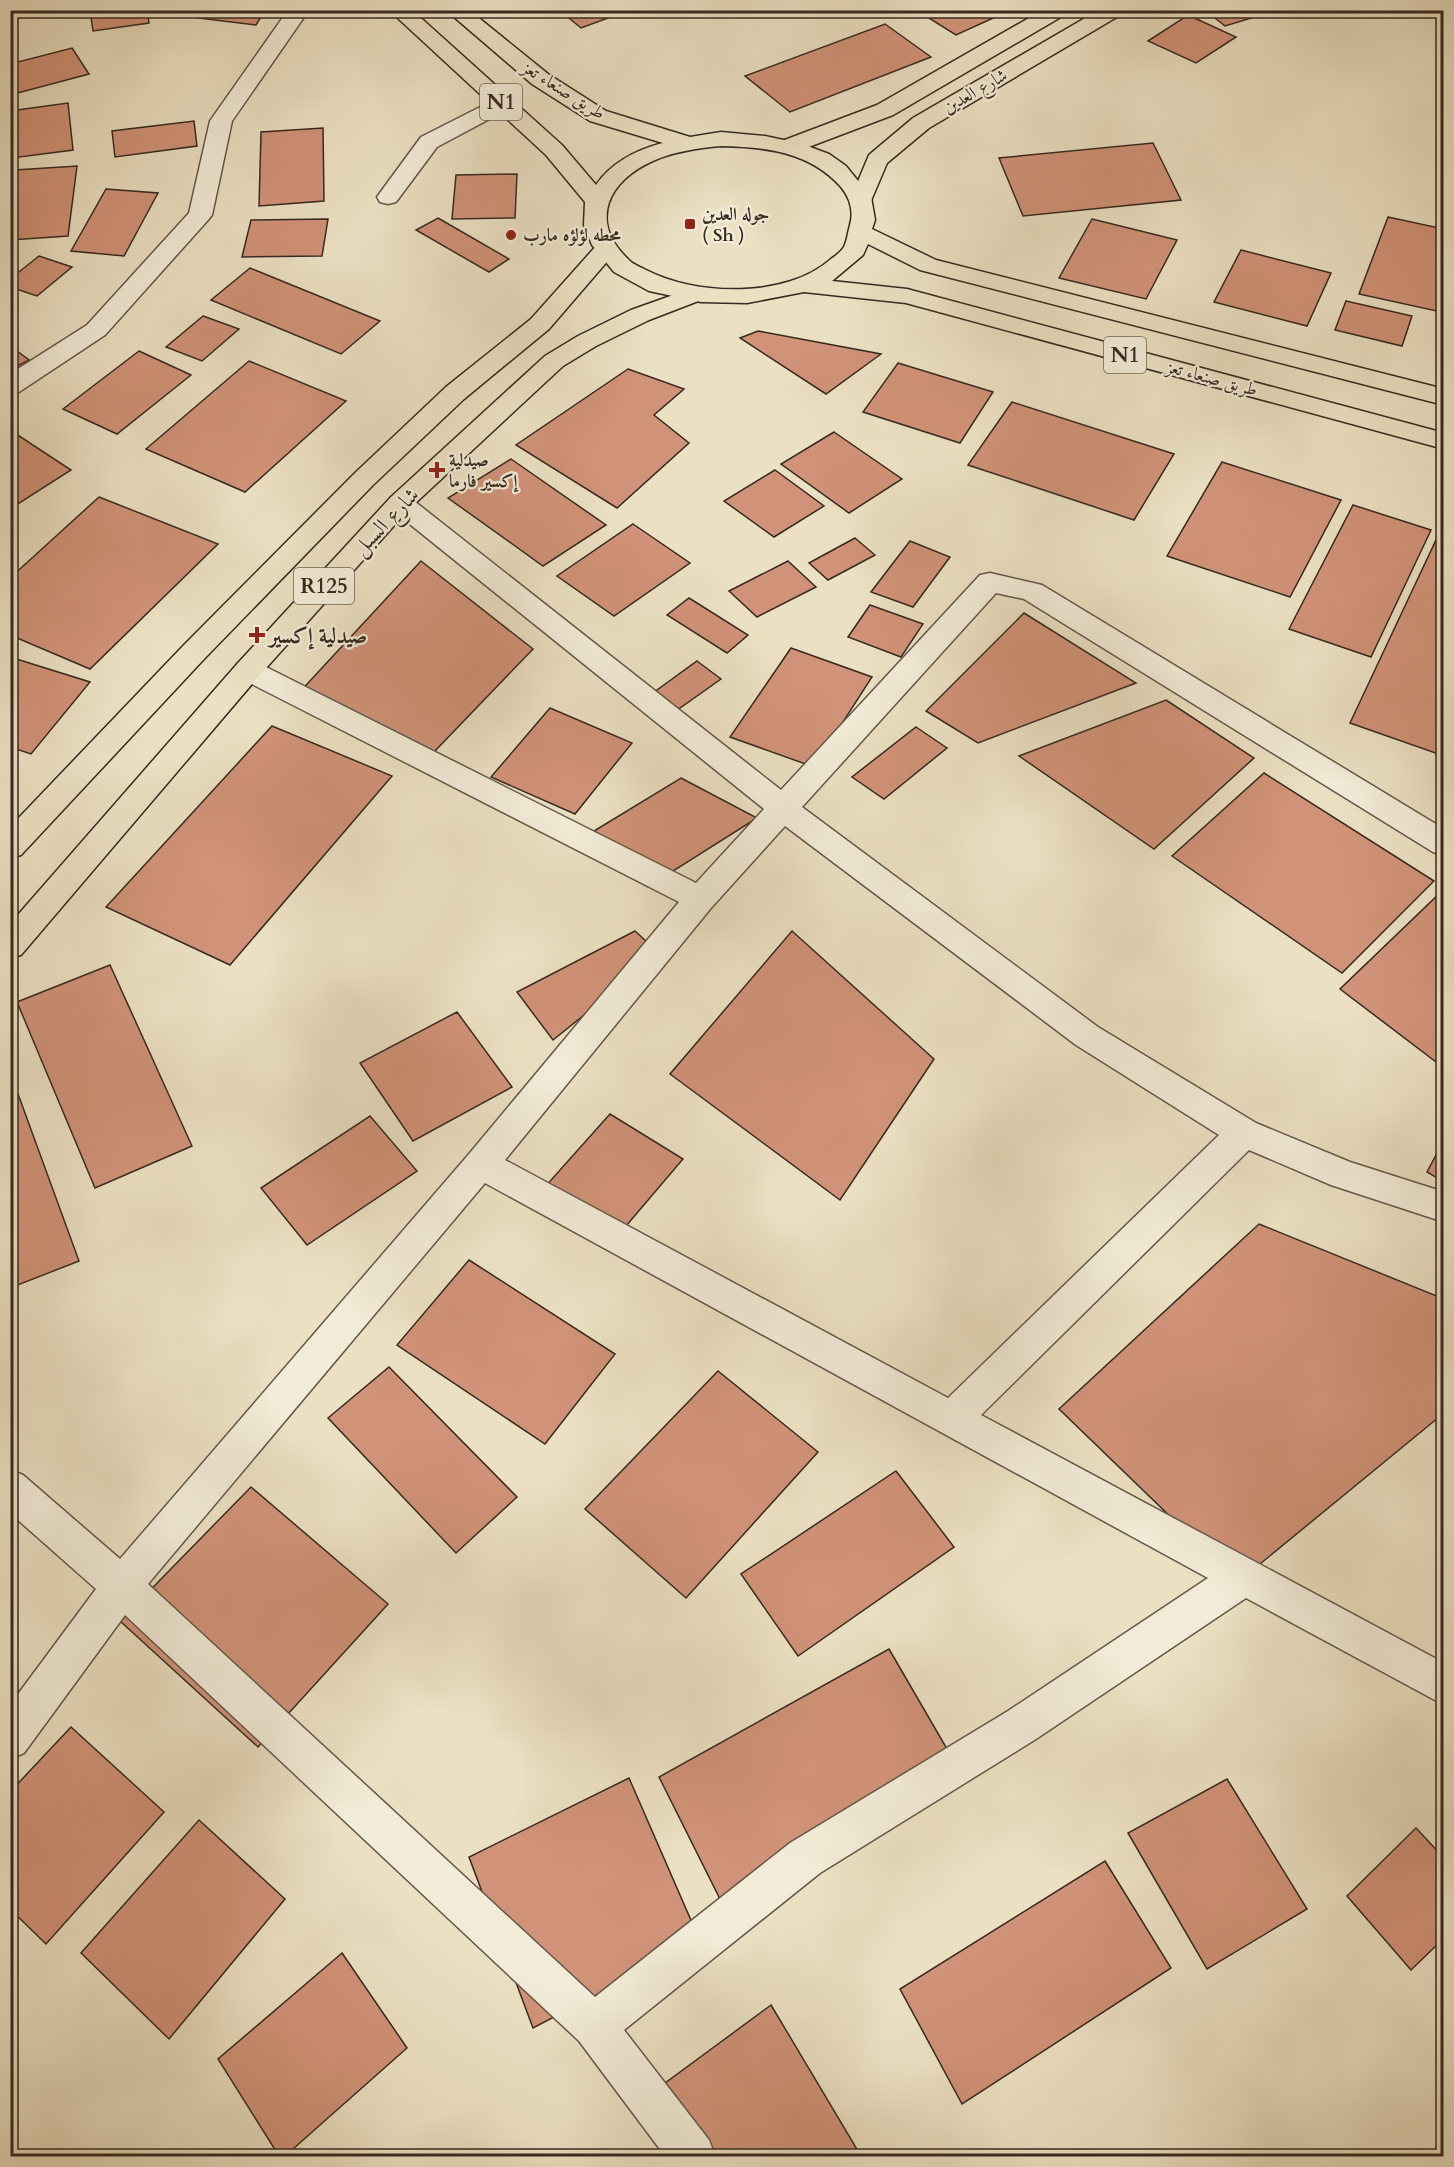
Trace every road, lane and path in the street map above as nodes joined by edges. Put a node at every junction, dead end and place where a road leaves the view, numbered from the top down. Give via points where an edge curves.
1 (299, 10) edge
2 (399, 10) edge
3 (456, 10) edge
4 (1059, 10) edge
5 (1115, 10) edge
6 (502, 103) junction
7 (687, 143) junction
8 (790, 146) junction
9 (388, 197) dead end
10 (862, 198) junction
11 (597, 201) junction
12 (863, 233) junction
13 (605, 250) junction
14 (803, 285) junction
15 (693, 295) junction
16 (10, 386) edge
17 (1443, 397) edge
18 (1443, 441) edge
19 (400, 503) junction
20 (248, 670) junction
21 (783, 808) junction
22 (1443, 844) edge
23 (10, 847) edge
24 (700, 899) junction
25 (10, 946) edge
26 (1244, 1133) junction
27 (481, 1164) junction
28 (1443, 1207) edge
29 (952, 1419) junction
30 (10, 1488) edge
31 (1244, 1577) junction
32 (122, 1586) junction
33 (1443, 1685) edge
34 (10, 1739) edge
35 (594, 2026) junction
36 (693, 2157) edge

1 - 16 street via 221,121 200,215 96,330
2 - 6 main road, طريق صنعاء تعز / N1
3 - 7 main road, طريق صنعاء تعز / N1 via 540,79 598,116
4 - 8 main road, شارع العدين via 885,110
5 - 10 main road, شارع العدين via 921,123 877,160
6 - 9 street via 429,142
6 - 11 main road, طريق صنعاء تعز / N1 via 554,150
7 - 8 main road via 721,138
7 - 11 main road via 644,156 612,178
8 - 10 main road via 835,167
10 - 12 main road
11 - 13 main road via 594,226
12 - 14 main road via 852,253 832,271
12 - 17 main road, طريق صنعاء تعز / N1 via 928,265
13 - 15 main road via 625,270 656,285
13 - 23 main road, شارع السبل / R125 via 540,324 455,393 364,479
14 - 15 main road via 759,296
14 - 18 main road, طريق صنعاء تعز / N1 via 908,296
15 - 19 main road, شارع السبل / R125 via 640,315 554,361
19 - 20 main road, شارع السبل / R125
19 - 21 street
20 - 24 street
20 - 25 main road, شارع السبل / R125
21 - 22 street via 990,582 1032,592
21 - 24 street
21 - 26 street via 1087,1036
24 - 27 street
26 - 28 street via 1343,1175
26 - 29 street
27 - 29 street
27 - 32 street
29 - 31 street
30 - 32 street
31 - 33 street
31 - 35 street via 1022,1725 805,1858
32 - 34 street
32 - 35 street
35 - 36 street

